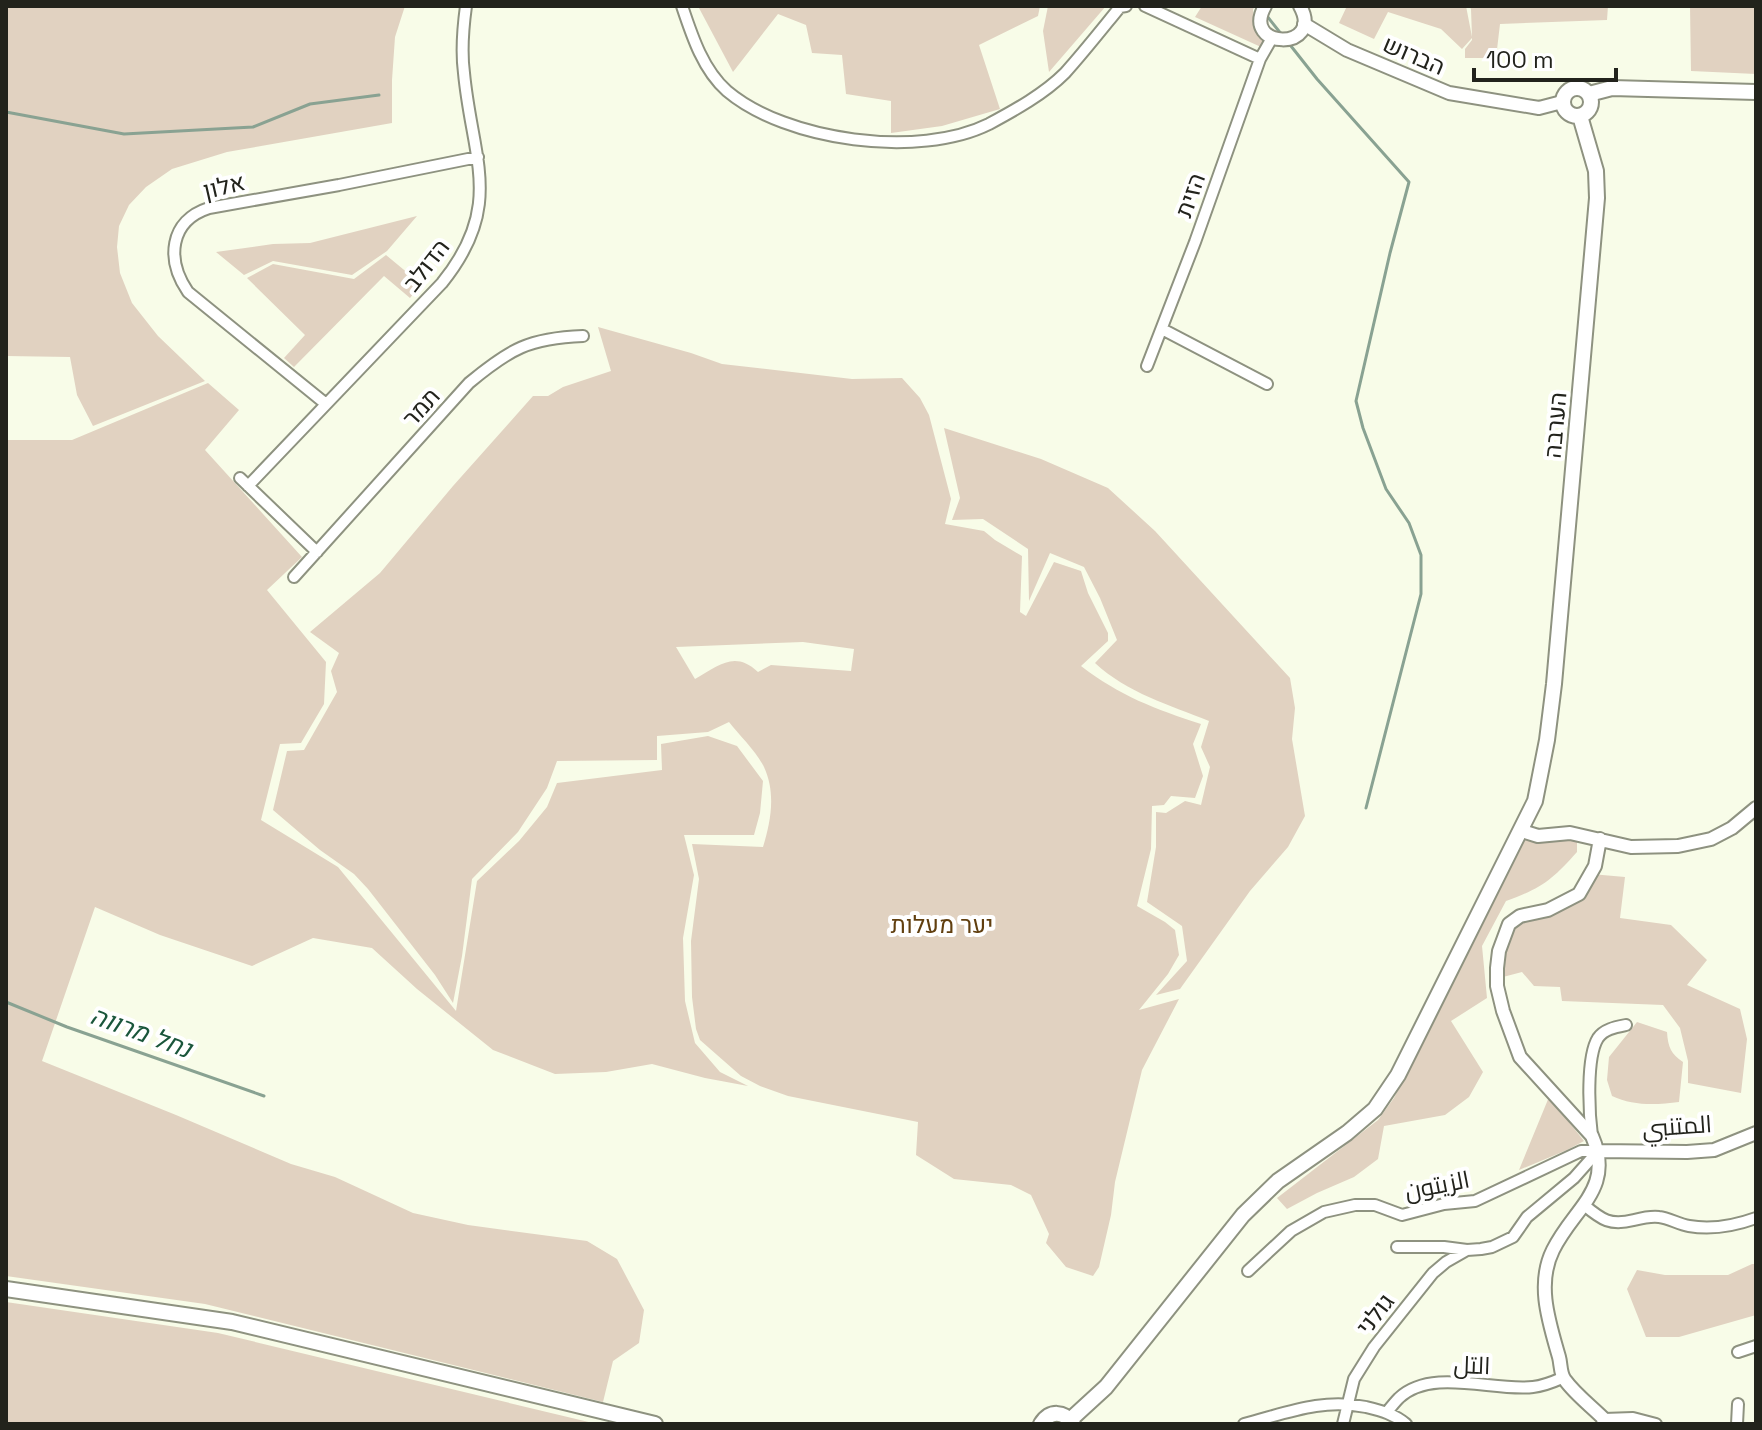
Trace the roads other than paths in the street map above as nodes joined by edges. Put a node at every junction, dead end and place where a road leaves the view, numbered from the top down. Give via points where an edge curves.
1 (466, 6) edge
2 (682, 6) edge
3 (1126, 6) edge
4 (1145, 6) edge
5 (1265, 6) edge
6 (1300, 6) edge
7 (1304, 24) junction
8 (1272, 38) junction
9 (1260, 59) junction
10 (1756, 92) edge
11 (1589, 94) junction
12 (1562, 102) junction
13 (1580, 116) junction
14 (478, 157) junction
15 (1162, 329) junction
16 (583, 336) dead end
17 (1147, 366) dead end
18 (1267, 384) dead end
19 (326, 404) junction
20 (317, 552) junction
21 (294, 577) dead end
22 (1756, 808) edge
23 (1522, 831) junction
24 (1600, 839) junction
25 (1626, 1025) dead end
26 (1756, 1133) edge
27 (1592, 1136) junction
28 (1598, 1151) junction
29 (1584, 1205) junction
30 (1756, 1218) edge
31 (1397, 1247) dead end
32 (1467, 1250) junction
33 (1248, 1271) dead end
34 (6, 1289) edge
35 (1756, 1346) edge
36 (1738, 1352) dead end
37 (1562, 1378) junction
38 (1347, 1403) junction
39 (1738, 1404) dead end
40 (1387, 1412) junction
41 (1603, 1421) edge
42 (1072, 1422) edge
43 (655, 1424) edge
44 (1041, 1424) edge
45 (1244, 1424) edge
46 (1343, 1424) edge
47 (1406, 1424) edge
48 (1656, 1424) edge
49 (1737, 1424) edge

1 - 14 street, הדולב via 464,75
2 - 3 street via 710,72 751,109 815,132 894,142 957,135 1033,98 1063,75
4 - 9 street
5 - 8 street via 1261,23
6 - 7 street
7 - 8 street via 1294,38
7 - 12 street, הברוש via 1347,50 1449,93 1539,108
8 - 9 street, הזית
9 - 15 street, הזית
10 - 11 main road via 1612,88
11 - 12 main road via 1574,88
11 - 13 main road via 1591,106
12 - 13 main road via 1569,114
13 - 23 main road, הערבה via 1596,171 1597,198 1554,684 1535,801
14 - 19 street, הדולב via 481,184 475,227 454,269
14 - 19 street, אלון via 219,205 198,212 179,230 174,257 188,292
15 - 17 street, הזית
15 - 18 street
16 - 20 street, תמר via 536,340 497,359 469,383
19 - 20 street, הדולב via 244,482
20 - 21 street, תמר
22 - 24 street via 1711,839 1678,846 1631,847
23 - 24 street
23 - 42 main road, הערבה via 1398,1075 1375,1109 1278,1181 1243,1215
24 - 27 street via 1595,866 1579,894 1509,924 1497,968 1503,1011 1520,1057
25 - 27 street via 1599,1036 1593,1051
26 - 28 street, المتنبي via 1714,1150
27 - 28 street
28 - 29 street via 1598,1180
28 - 32 street via 1527,1217 1513,1237
28 - 33 street, الزيتون via 1581,1151 1475,1201 1402,1215 1375,1205 1324,1212 1291,1231
29 - 30 street via 1611,1223 1657,1216 1712,1228
29 - 37 street via 1565,1229 1546,1270 1547,1315
31 - 32 street
32 - 38 street, גולני via 1433,1273 1374,1347 1354,1379
34 - 43 main road via 232,1322
35 - 36 street
37 - 40 street, التل via 1530,1388 1469,1383 1418,1387 1400,1396
37 - 41 street
38 - 40 street
38 - 45 street
38 - 46 street, גולני
39 - 49 street
40 - 47 street
41 - 48 street via 1633,1418
42 - 44 main road via 1056,1413

